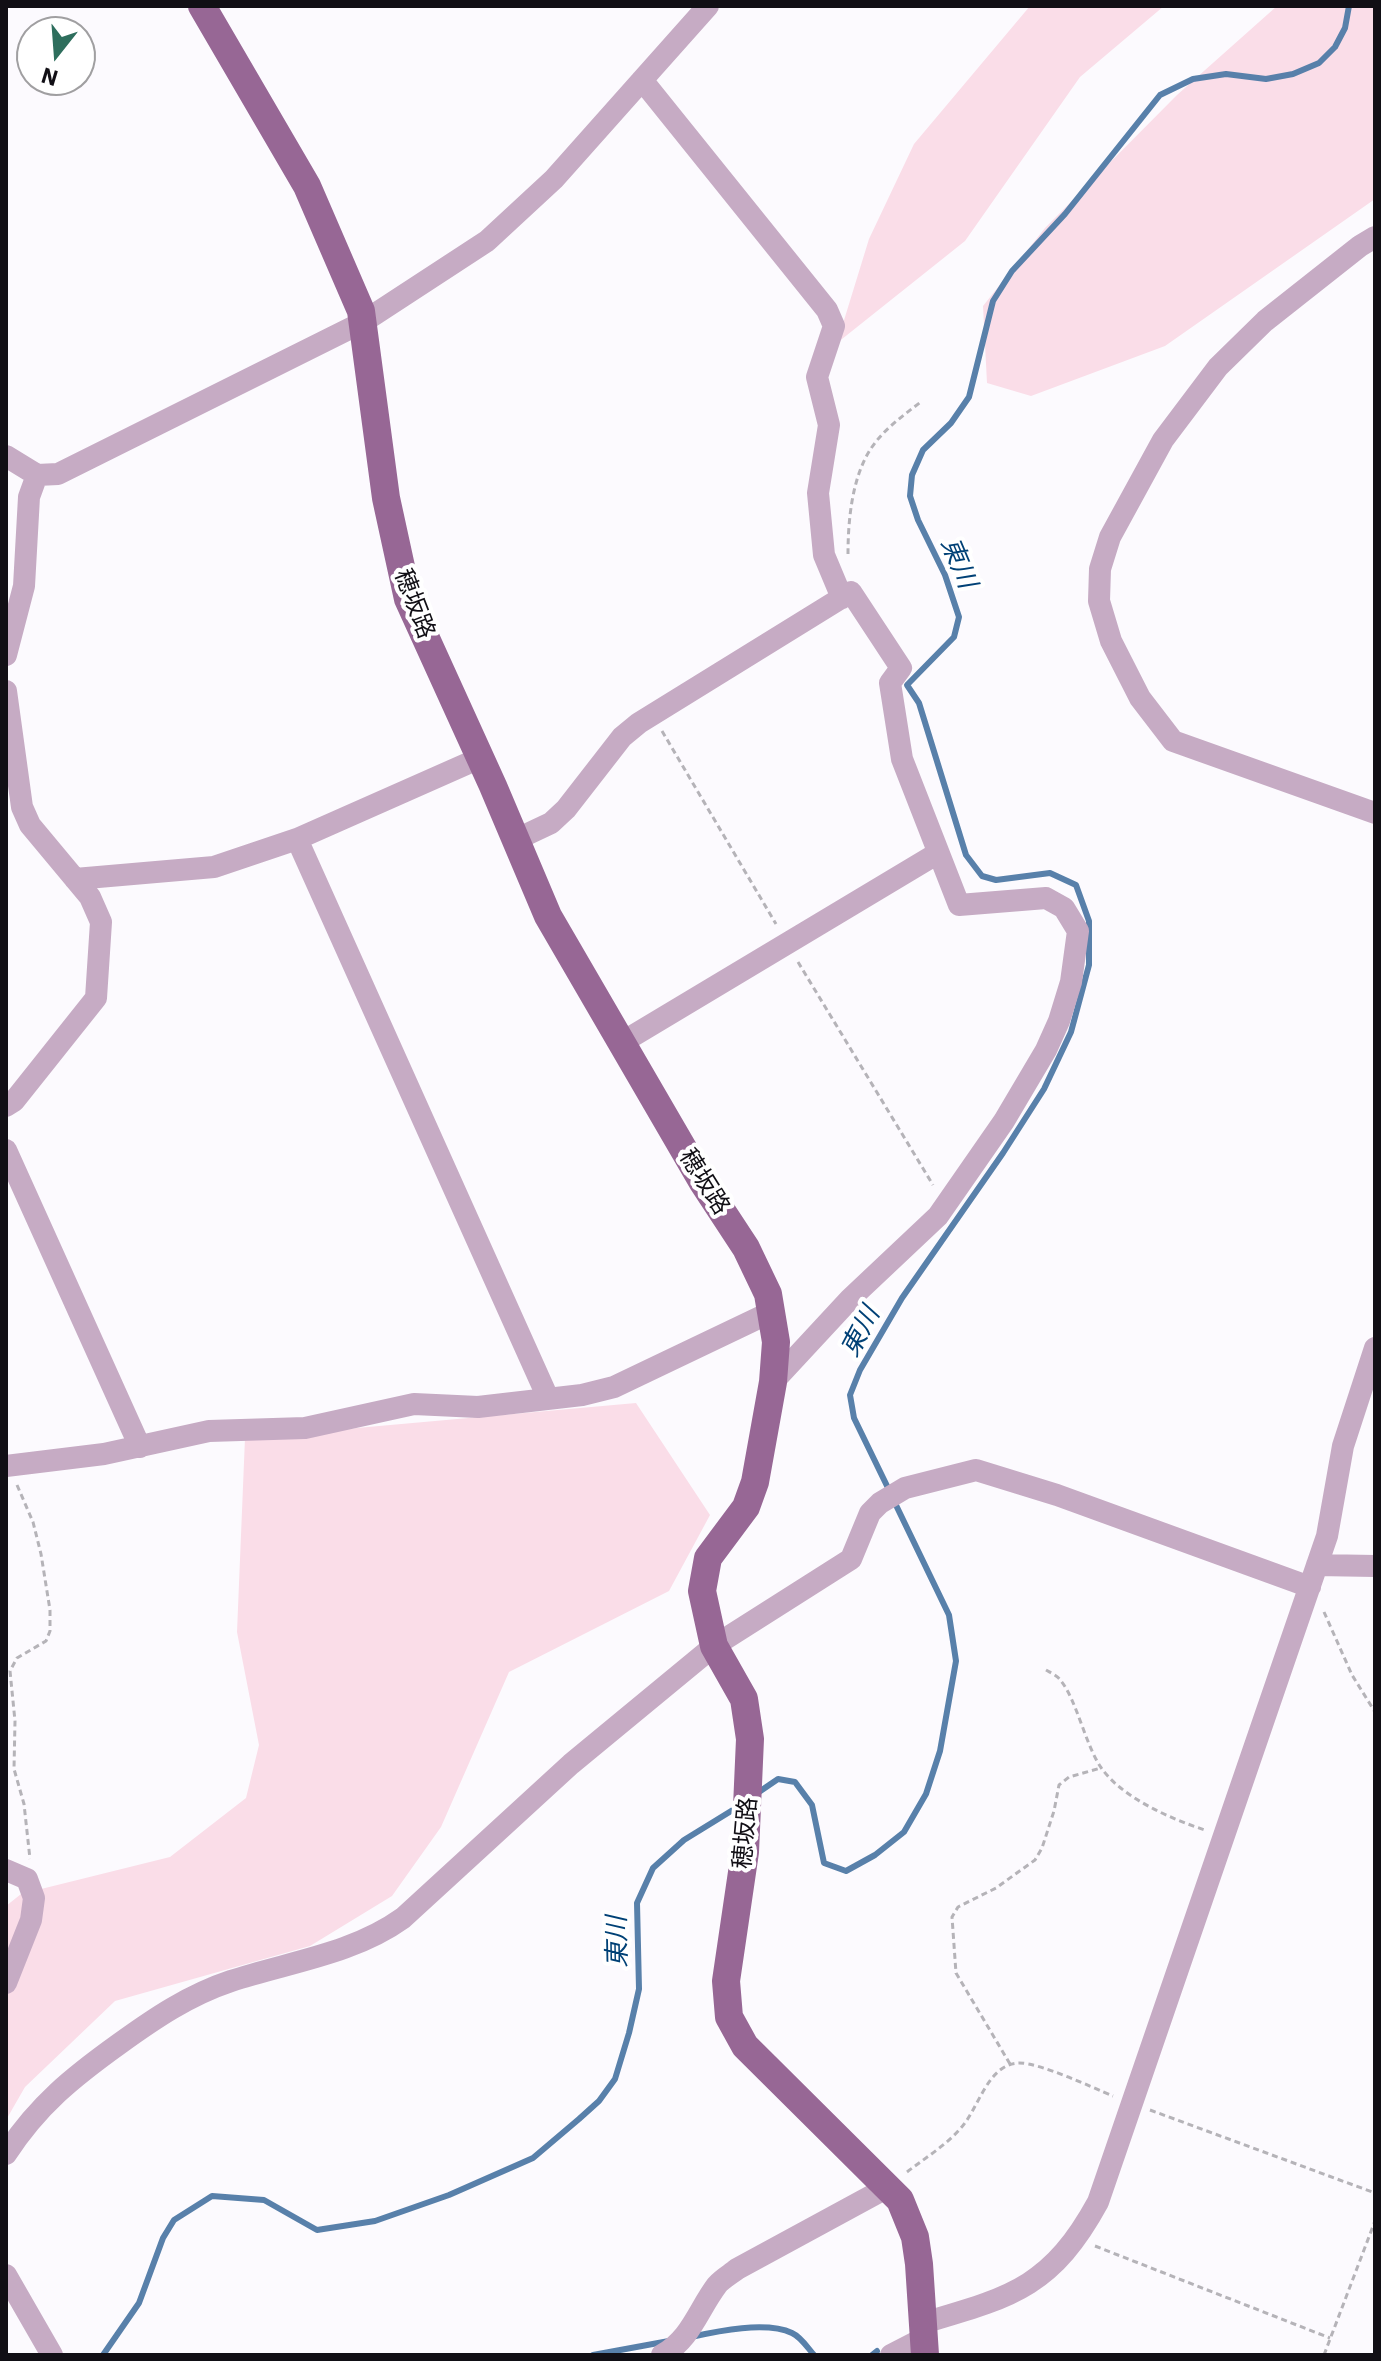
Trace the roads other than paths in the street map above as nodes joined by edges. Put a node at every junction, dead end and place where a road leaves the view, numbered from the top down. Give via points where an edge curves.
1 (202, 6) edge
2 (708, 6) edge
3 (642, 80) junction
4 (1375, 237) edge
5 (363, 322) junction
6 (6, 456) edge
7 (37, 475) junction
8 (842, 598) junction
9 (6, 655) edge
10 (6, 691) edge
11 (480, 758) junction
12 (1375, 813) edge
13 (297, 839) junction
14 (515, 840) junction
15 (938, 853) junction
16 (75, 879) junction
17 (621, 1043) junction
18 (6, 1106) edge
19 (6, 1150) edge
20 (771, 1312) junction
21 (1375, 1348) edge
22 (773, 1382) junction
23 (548, 1398) junction
24 (140, 1447) junction
25 (7, 1466) edge
26 (1317, 1565) junction
27 (1375, 1566) edge
28 (1308, 1591) junction
29 (714, 1646) junction
30 (16, 1874) edge
31 (6, 1983) edge
32 (6, 2154) edge
33 (888, 2187) junction
34 (6, 2275) edge
35 (924, 2339) edge
36 (667, 2352) edge
37 (52, 2355) edge
38 (891, 2355) edge

1 - 5 main road, 穂坂路 via 307,186
2 - 3 street
3 - 5 street via 554,179 487,241
3 - 8 street via 827,310 834,326 817,377 829,425 818,493 824,555
4 - 12 street via 1265,321 1218,367 1163,440 1127,503 1100,569 1099,601 1111,641 1140,698 1173,741
5 - 7 street via 58,474
5 - 11 main road, 穂坂路 via 386,498 408,599
6 - 7 street
7 - 9 street via 29,497 24,586
8 - 14 street via 639,723 566,809 551,823
8 - 15 street via 851,592 901,668 890,683 902,759
10 - 16 street via 22,807 30,825
11 - 13 street
11 - 14 main road, 穂坂路
13 - 16 street via 214,867
13 - 23 street
14 - 17 main road, 穂坂路 via 554,928
15 - 17 street
15 - 22 street via 959,905 1046,898 1064,908 1078,931 1059,1021 1004,1121 938,1216
16 - 18 street via 101,922 96,998
17 - 20 main road, 穂坂路 via 746,1248
19 - 24 street
20 - 22 main road, 穂坂路 via 776,1342
20 - 23 street via 614,1387
21 - 26 street via 1343,1446
22 - 29 main road, 穂坂路 via 746,1507 708,1558 702,1591
23 - 24 street via 478,1407 414,1404 305,1428 209,1431
24 - 25 street
26 - 27 street
26 - 28 street
28 - 29 street via 1057,1495 976,1470 905,1488 880,1503 870,1513 851,1559
28 - 35 street via 1098,2202 1076,2238 1039,2278
29 - 32 street via 571,1764 381,1934 232,1981 164,2011 61,2087 22,2128
29 - 33 main road, 穂坂路 via 744,1699 750,1739 741,1890 726,1981 729,2017 745,2046
30 - 31 street via 34,1898 31,1920
33 - 35 main road, 穂坂路 via 907,2213 915,2237
33 - 36 street via 737,2269 718,2284 692,2329
34 - 37 street
35 - 38 street

